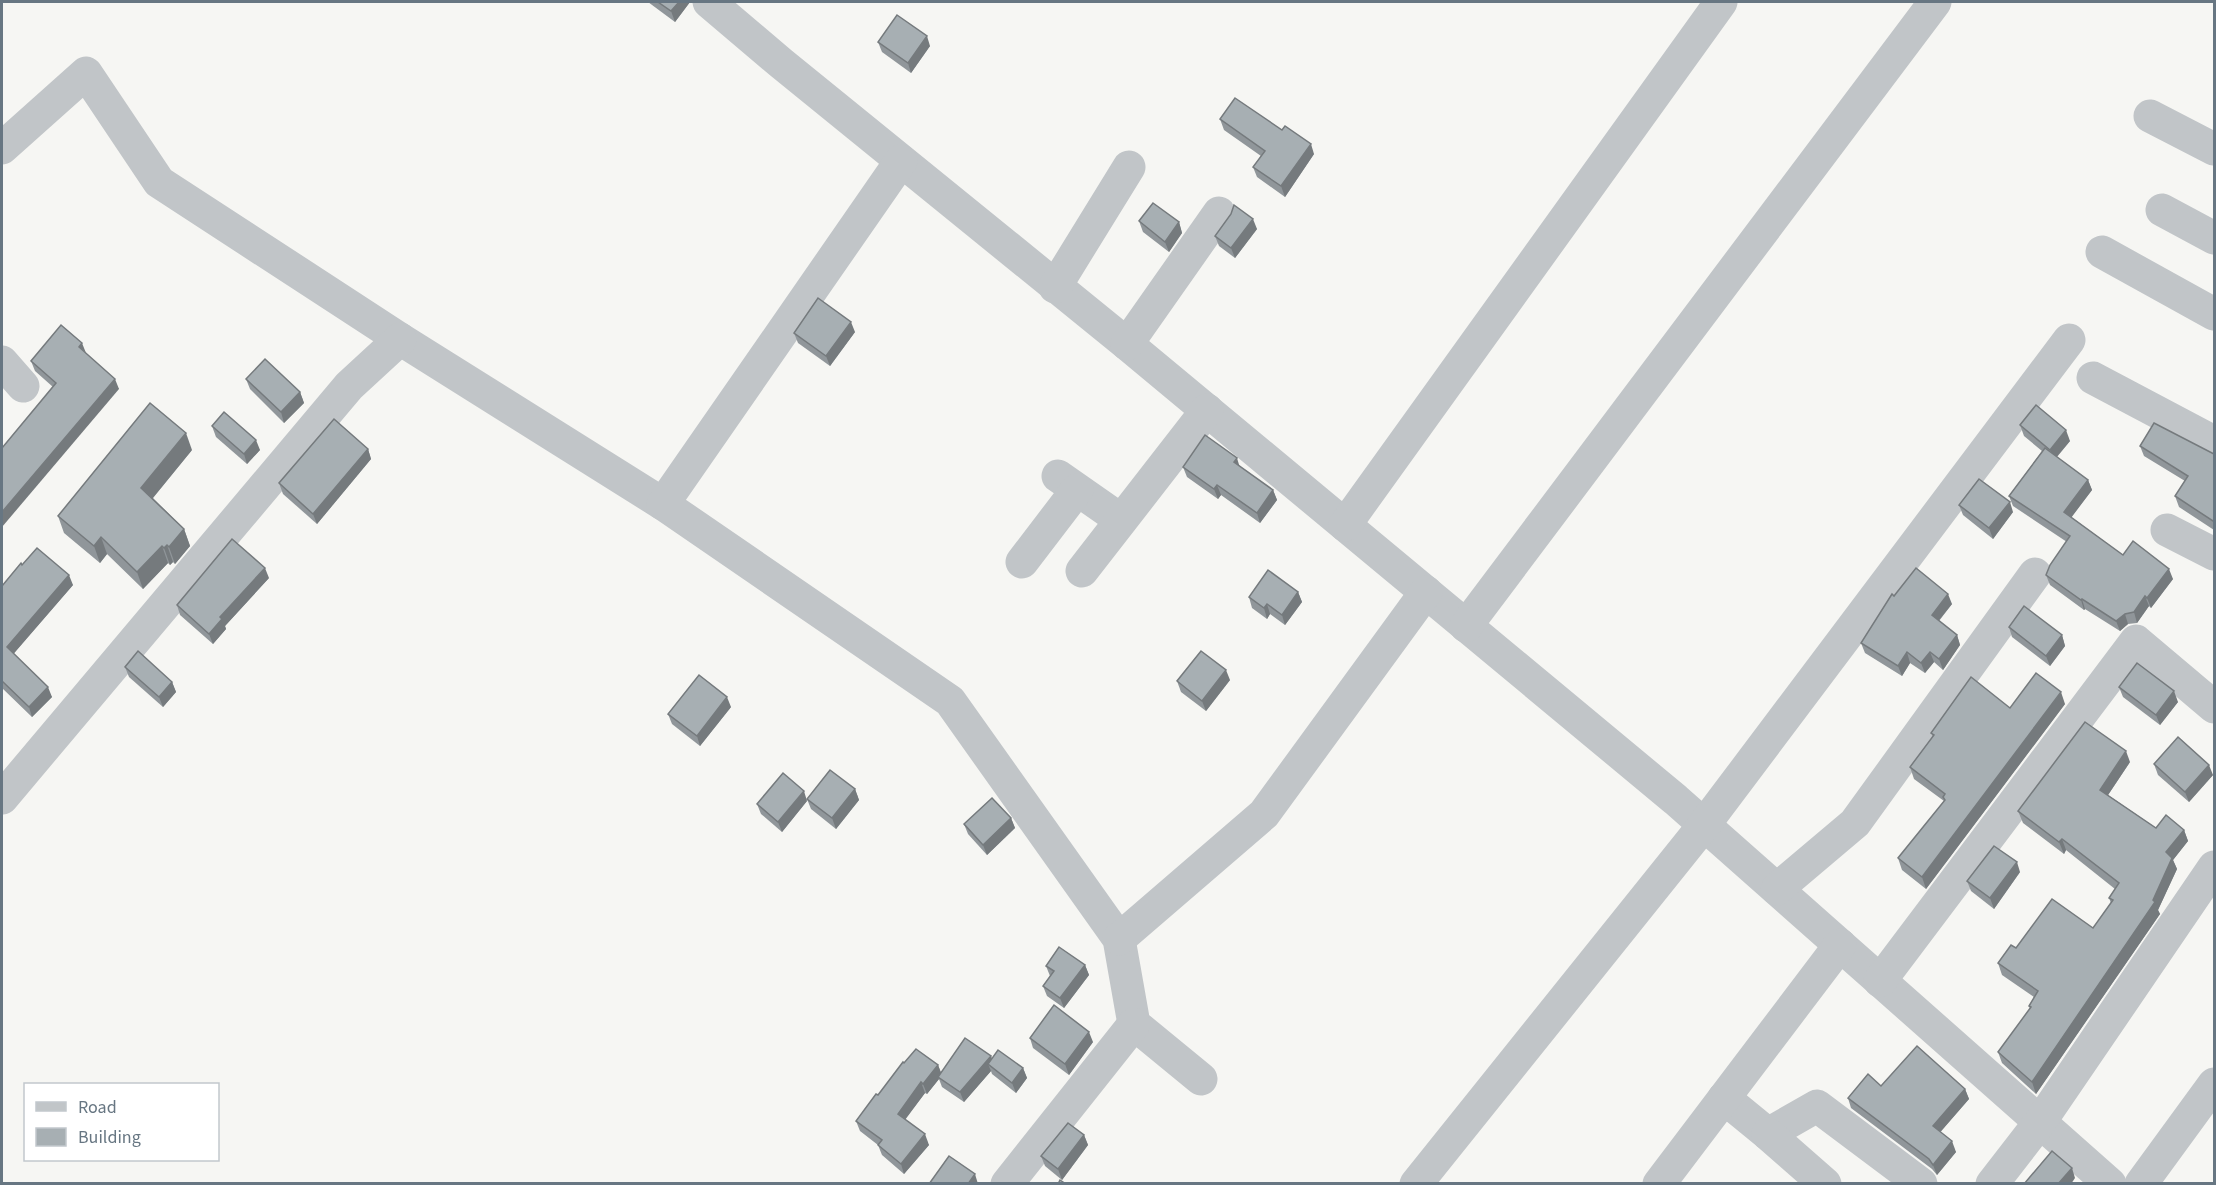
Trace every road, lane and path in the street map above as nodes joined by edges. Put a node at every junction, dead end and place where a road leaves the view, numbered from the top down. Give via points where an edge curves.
1 (709, 2) edge
2 (1721, 2) edge
3 (1935, 2) edge
4 (2150, 116) dead end
5 (2, 148) edge
6 (2214, 148) edge
7 (901, 161) junction
8 (1129, 167) dead end
9 (2162, 210) dead end
10 (1219, 213) dead end
11 (2214, 238) edge
12 (2102, 252) dead end
13 (1055, 287) junction
14 (2214, 314) edge
15 (400, 339) junction
16 (2070, 340) dead end
17 (1127, 344) junction
18 (2093, 378) dead end
19 (1207, 410) junction
20 (2214, 442) edge
21 (663, 504) junction
22 (1121, 520) junction
23 (1345, 525) junction
24 (2166, 530) dead end
25 (2214, 554) edge
26 (1022, 562) dead end
27 (1082, 571) dead end
28 (2035, 574) dead end
29 (1426, 592) junction
30 (1466, 626) junction
31 (2214, 707) edge
32 (2, 798) edge
33 (1704, 825) junction
34 (2214, 867) edge
35 (1777, 889) junction
36 (1119, 939) junction
37 (1840, 945) junction
38 (1880, 981) junction
39 (1134, 1024) junction
40 (1201, 1079) dead end
41 (2214, 1084) edge
42 (1724, 1098) junction
43 (2040, 1122) junction
44 (1768, 1134) junction
45 (1007, 1184) edge
46 (1416, 1184) edge
47 (1659, 1184) edge
48 (1825, 1184) edge
49 (1921, 1184) edge
50 (1992, 1184) edge
51 (2110, 1184) edge
52 (2141, 1184) edge

1 - 7 street
2 - 23 street
3 - 30 street
4 - 6 street
5 - 15 street via 86,73 159,182
7 - 13 street
7 - 21 street
8 - 13 street
9 - 11 street
10 - 17 street
12 - 14 street
13 - 17 street
15 - 21 street
15 - 32 street via 350,386
16 - 33 street
17 - 19 street
18 - 20 street
19 - 22 street
19 - 23 street
21 - 36 street via 950,701
22 - 26 street via 1067,483
22 - 27 street
23 - 29 street
24 - 25 street
28 - 35 street via 1855,823
29 - 30 street
29 - 36 street via 1264,814
30 - 33 street
31 - 38 street via 2136,641
33 - 35 street
33 - 46 street
34 - 43 street
35 - 37 street
36 - 39 street
37 - 38 street
37 - 42 street
38 - 43 street
39 - 40 street
39 - 45 street
41 - 52 street
42 - 44 street
42 - 47 street
43 - 50 street
43 - 51 street
44 - 48 street
44 - 49 street via 1817,1106

